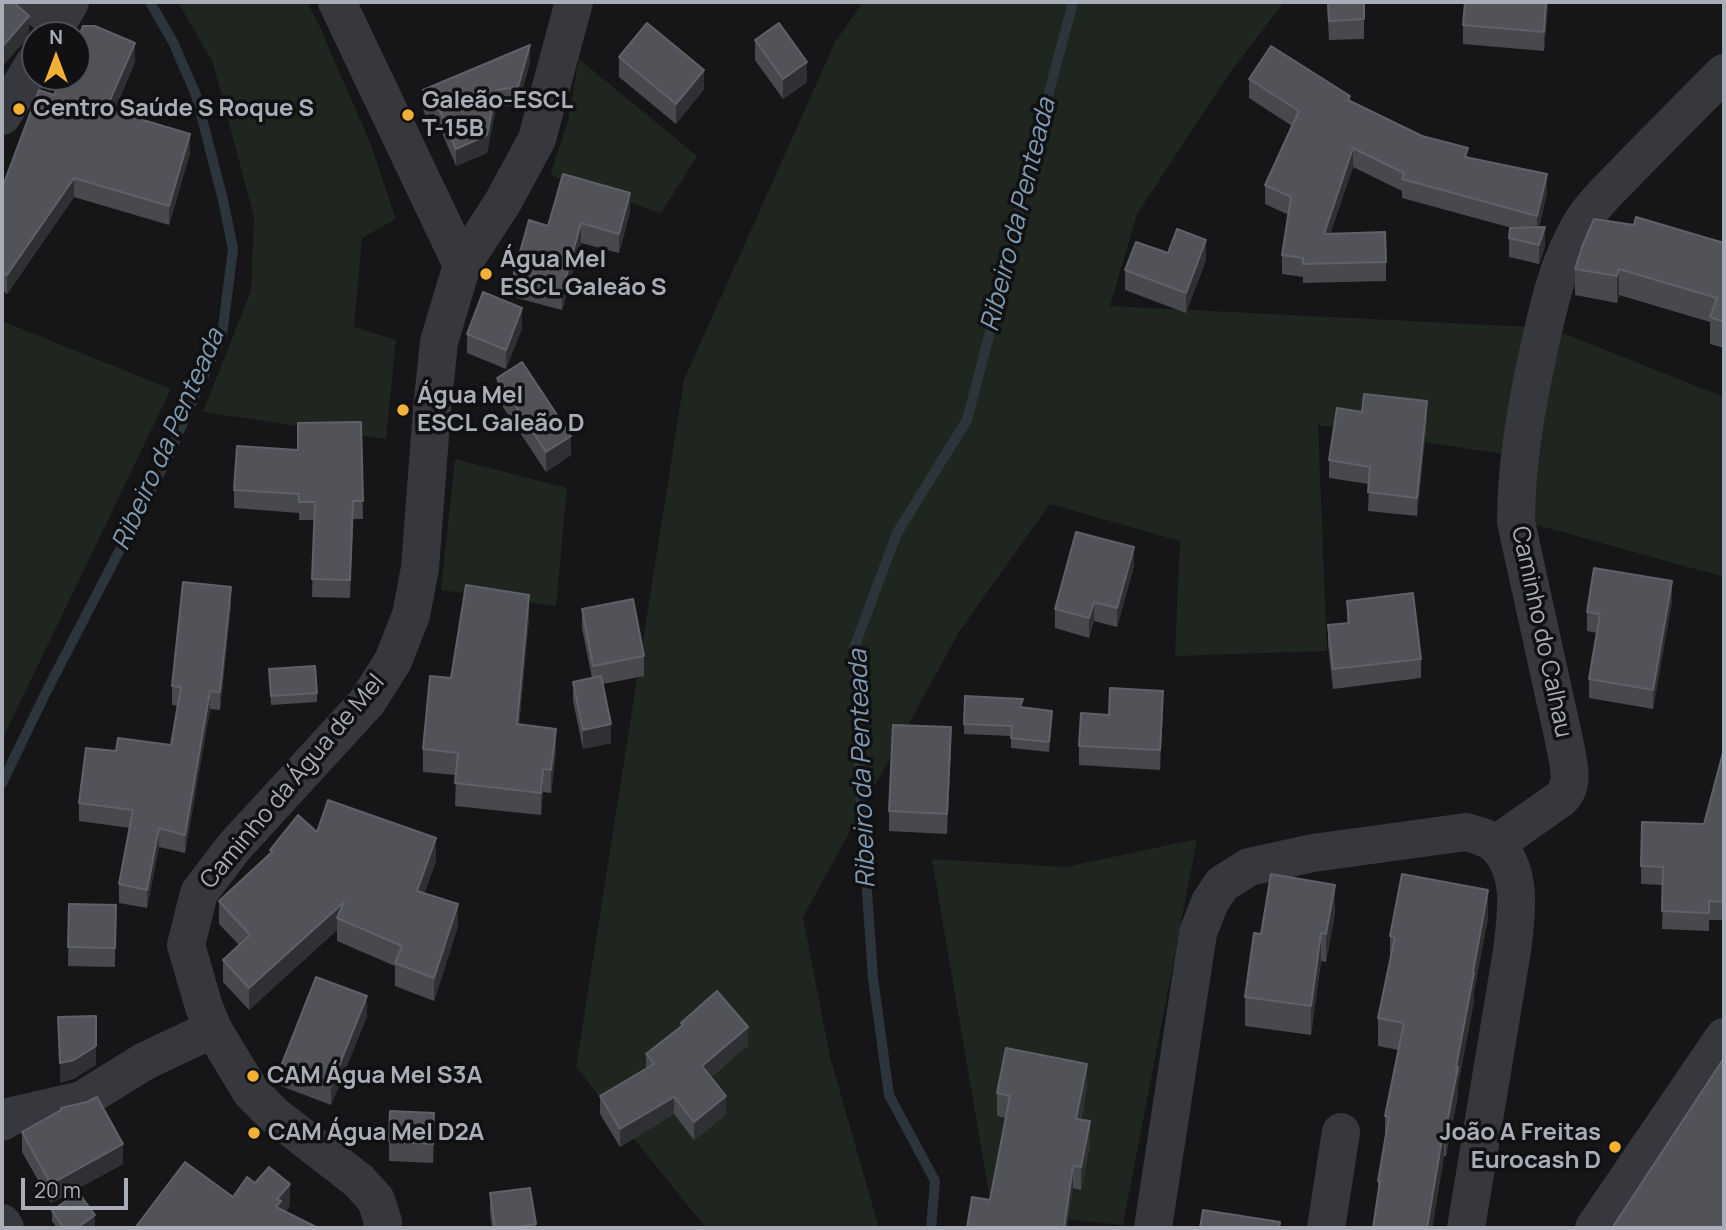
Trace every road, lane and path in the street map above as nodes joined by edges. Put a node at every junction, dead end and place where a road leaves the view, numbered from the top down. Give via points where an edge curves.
1 (337, 2) edge
2 (574, 2) edge
3 (1724, 73) edge
4 (21, 85) edge
5 (2, 116) edge
6 (462, 265) junction
7 (1496, 845) junction
8 (213, 1029) junction
9 (1724, 1037) edge
10 (2, 1122) edge
11 (1340, 1132) dead end
12 (2, 1223) edge
13 (5, 1228) edge
14 (382, 1228) edge
15 (1153, 1228) edge
16 (1326, 1228) edge
17 (1466, 1228) edge
18 (1594, 1228) edge

1 - 6 street
2 - 6 street, Caminho da Água de Mel via 537,139
3 - 7 street, Caminho do Calhau via 1586,216 1562,262 1550,300 1529,395 1517,522 1564,740 1569,785 1560,799
4 - 5 street
6 - 8 street, Caminho da Água de Mel via 439,342 420,568 411,615 393,662 367,702 234,847 199,893 186,945
7 - 15 street via 1466,832 1327,851 1249,867 1223,884 1198,933
7 - 17 street via 1514,876 1516,919
8 - 10 street via 145,1061 82,1100
8 - 14 street, Caminho da Água de Mel via 251,1092 376,1200
9 - 18 street
11 - 16 street
12 - 13 street

